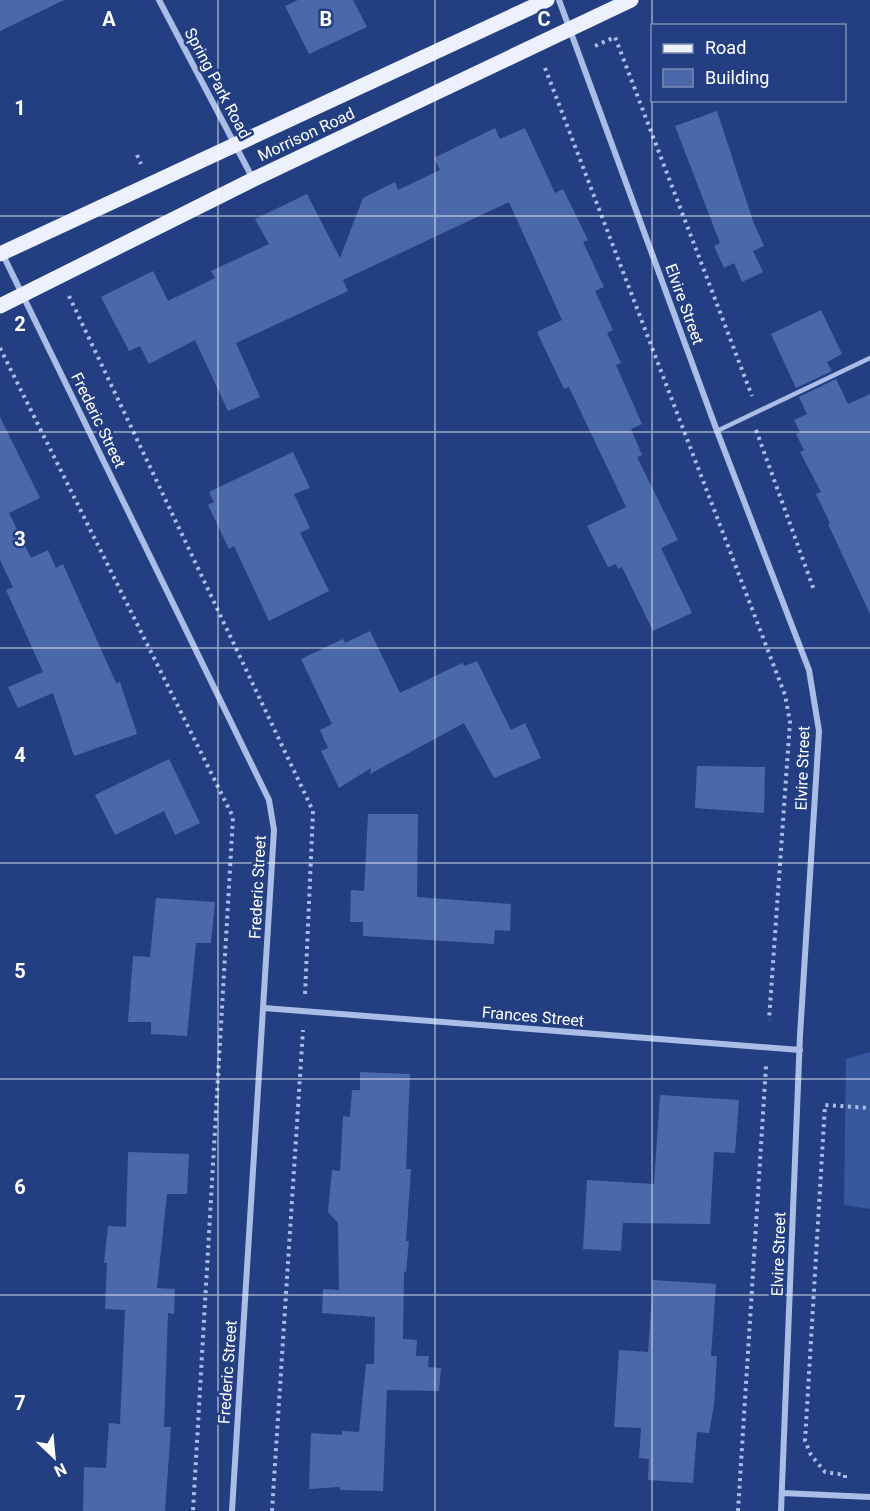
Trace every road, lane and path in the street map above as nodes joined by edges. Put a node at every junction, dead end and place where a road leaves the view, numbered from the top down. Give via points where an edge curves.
1 (159, 0) edge
2 (547, 0) edge
3 (560, 0) edge
4 (631, 0) edge
5 (569, 29) junction
6 (615, 37) dead end
7 (544, 68) dead end
8 (236, 146) junction
9 (254, 179) junction
10 (1, 253) edge
11 (23, 295) junction
12 (69, 296) dead end
13 (0, 306) edge
14 (0, 348) edge
15 (870, 358) edge
16 (753, 414) junction
17 (717, 431) junction
18 (814, 590) dead end
19 (264, 1008) junction
20 (304, 1011) junction
21 (769, 1020) dead end
22 (767, 1048) junction
23 (800, 1050) junction
24 (870, 1108) edge
25 (845, 1475) dead end
26 (783, 1493) junction
27 (870, 1497) edge
28 (193, 1511) edge
29 (232, 1511) edge
30 (272, 1511) edge
31 (738, 1511) edge
32 (781, 1511) edge

1 - 8 street, Spring Park Road
2 - 8 main road, Morrison Road
3 - 5 street, Elvire Street
4 - 5 main road, Morrison Road
5 - 9 main road, Morrison Road
5 - 17 street, Elvire Street
6 - 16 path via 753,400
7 - 21 path via 784,695 790,722
8 - 9 street, Spring Park Road
8 - 10 main road, Morrison Road
9 - 11 main road, Morrison Road
10 - 11 street, Frederic Street
11 - 13 main road, Morrison Road
11 - 19 street, Frederic Street via 269,800 274,830
12 - 20 path via 313,811
14 - 28 path via 233,817
15 - 16 lane
16 - 17 lane
16 - 18 path
17 - 23 street, Elvire Street via 809,670 815,697 819,731
19 - 20 street, Frances Street
19 - 29 street, Frederic Street
20 - 22 street, Frances Street
20 - 30 path
22 - 23 street, Frances Street
22 - 31 path
23 - 26 street, Elvire Street
24 - 25 path via 825,1105 805,1441 825,1472
26 - 27 street
26 - 32 street, Elvire Street

